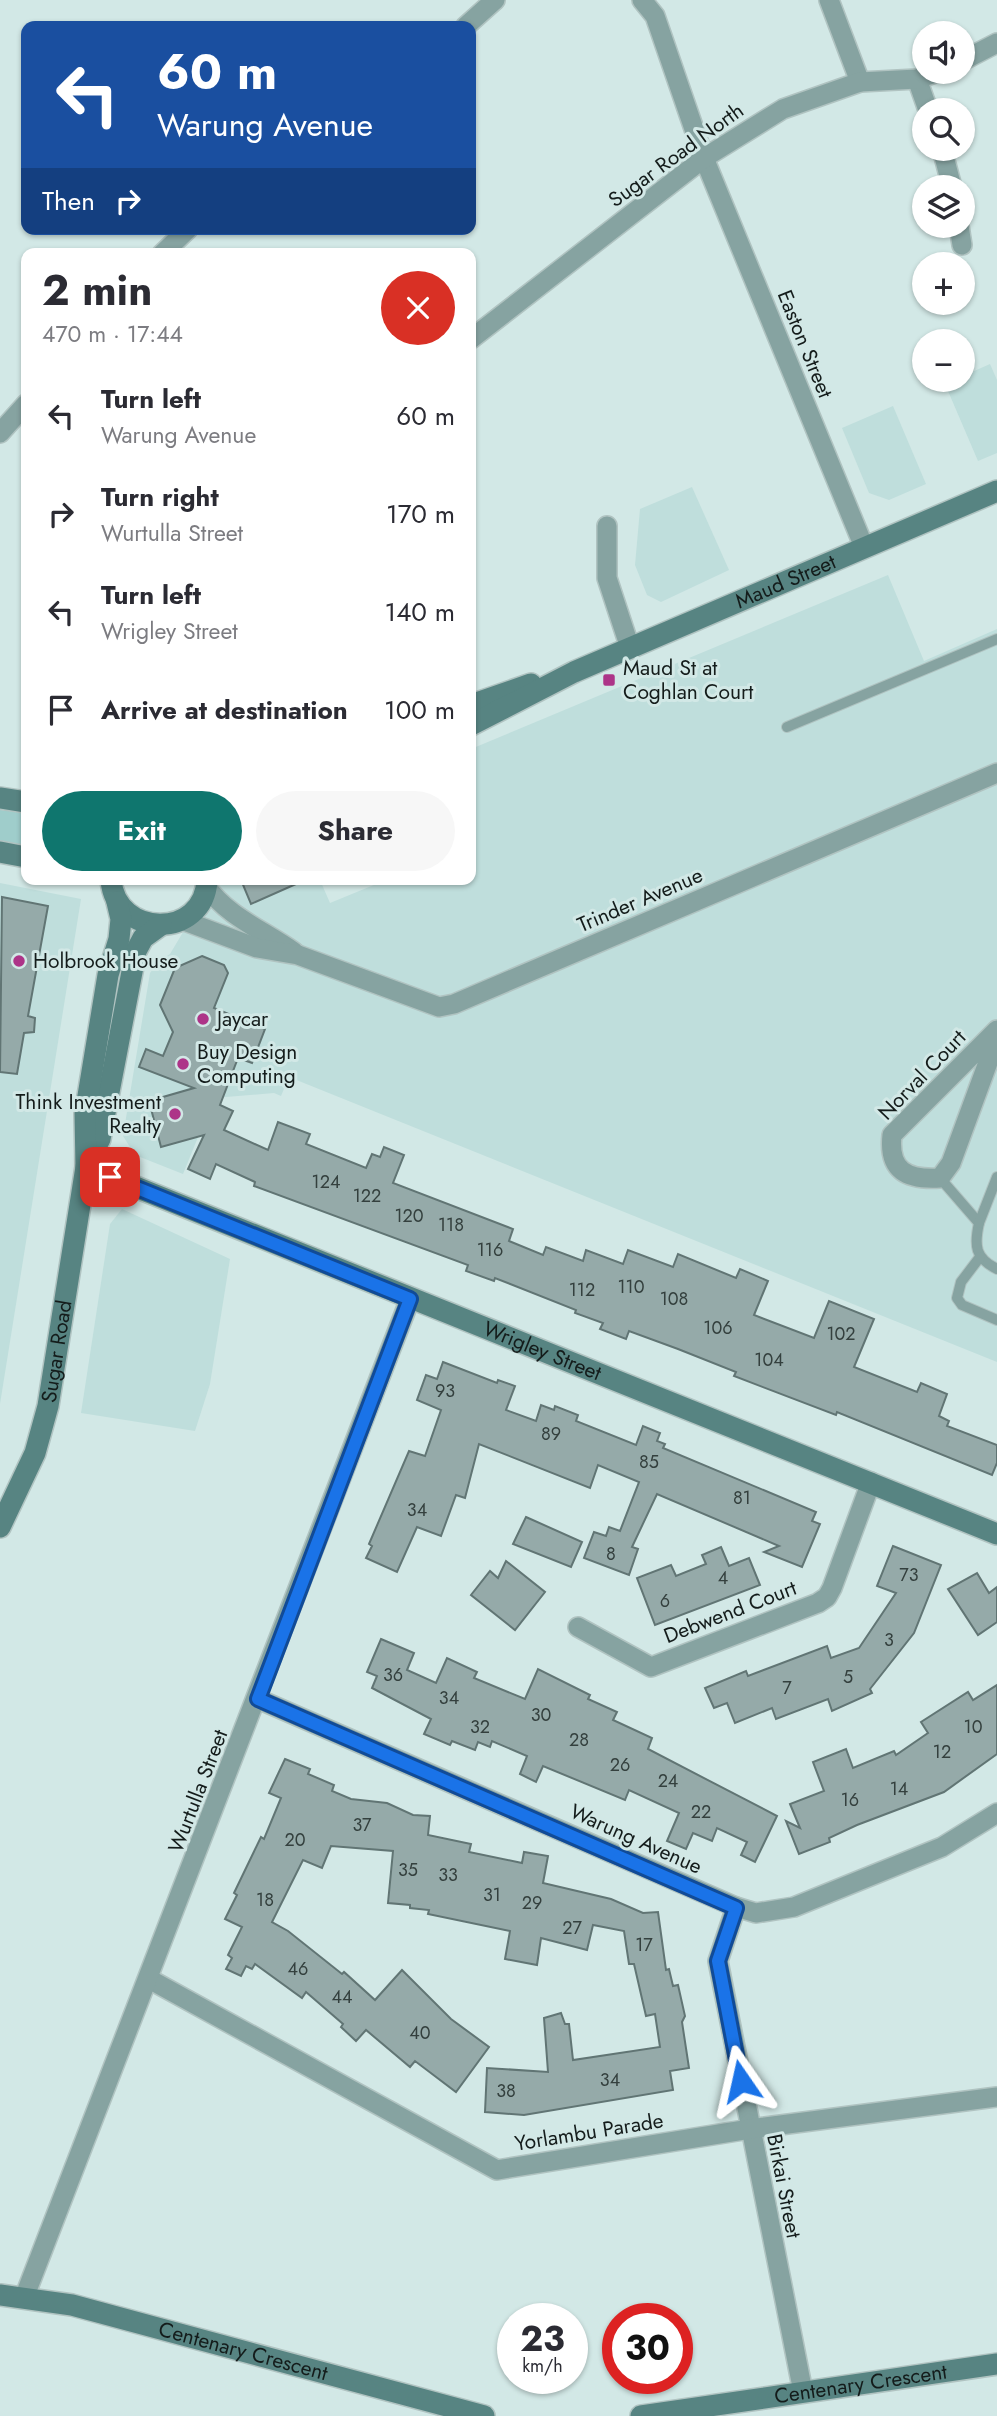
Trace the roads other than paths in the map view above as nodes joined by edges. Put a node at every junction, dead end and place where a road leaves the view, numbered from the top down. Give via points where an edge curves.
1 (495, 0) edge
2 (642, 0) edge
3 (829, 0) edge
4 (472, 21) edge
5 (997, 43) edge
6 (975, 54) edge
7 (912, 79) edge
8 (860, 82) junction
9 (704, 158) junction
10 (182, 235) edge
11 (168, 248) edge
12 (476, 336) edge
13 (21, 410) edge
14 (0, 433) edge
15 (997, 491) edge
16 (607, 526) dead end
17 (864, 547) junction
18 (997, 639) edge
19 (630, 648) junction
20 (574, 672) junction
21 (476, 703) edge
22 (476, 722) edge
23 (787, 727) dead end
24 (997, 773) edge
25 (0, 798) edge
26 (21, 801) edge
27 (0, 852) edge
28 (21, 856) edge
29 (112, 885) edge
30 (205, 885) edge
31 (208, 885) edge
32 (117, 902) junction
33 (171, 923) junction
34 (298, 955) junction
35 (997, 1030) edge
36 (997, 1038) edge
37 (86, 1167) junction
38 (997, 1177) edge
39 (940, 1178) junction
40 (979, 1223) junction
41 (980, 1258) junction
42 (997, 1269) edge
43 (410, 1299) junction
44 (997, 1320) edge
45 (871, 1482) junction
46 (0, 1527) edge
47 (997, 1534) edge
48 (578, 1628) dead end
49 (258, 1699) junction
50 (997, 1813) edge
51 (736, 1908) junction
52 (149, 1979) junction
53 (997, 2097) edge
54 (750, 2129) junction
55 (0, 2295) edge
56 (24, 2298) junction
57 (997, 2364) edge
58 (803, 2392) junction
59 (484, 2416) edge
60 (641, 2416) edge

1 - 4 street
2 - 9 street, Easton Street via 654,16
3 - 8 street
5 - 6 street
7 - 8 street, Sugar Road North
8 - 9 street, Sugar Road North via 783,109
9 - 12 street, Sugar Road North
9 - 17 street, Easton Street
10 - 11 street
13 - 14 street
15 - 17 street, Maud Street
16 - 19 street via 607,578
17 - 19 street, Maud Street
18 - 23 lane
19 - 20 street, Maud Street
20 - 21 street, Maud Street
20 - 22 street, Maud Street
24 - 34 street, Trinder Avenue via 454,1004 423,1003
25 - 26 street
27 - 28 street
29 - 32 street
30 - 33 street via 193,912
31 - 34 street, Trinder Avenue via 231,914
32 - 33 street via 139,922
32 - 37 street via 119,939 108,975 85,1114
33 - 34 street, Trinder Avenue
33 - 37 street via 143,938 136,951 100,1139
35 - 39 street, Norval Court via 892,1135 890,1152 898,1167 915,1179
36 - 39 street, Norval Court via 951,1163
37 - 43 street, Wrigley Street
37 - 46 street, Sugar Road via 43,1427
38 - 40 lane
39 - 40 lane
40 - 41 lane via 975,1247
41 - 42 lane
41 - 44 lane via 961,1282 957,1298 962,1305
43 - 45 street, Wrigley Street
43 - 49 street, Wurtulla Street
45 - 47 street, Wrigley Street
45 - 48 street, Debwend Court via 832,1588 818,1603 651,1667
49 - 51 street, Warung Avenue
49 - 52 street, Wurtulla Street
50 - 51 street, Warung Avenue via 942,1847 794,1907 764,1913
51 - 54 street, Birkai Street via 718,1961
52 - 54 street, Yorlambu Parade via 497,2169
52 - 56 street, Wurtulla Street
53 - 54 street, Yorlambu Parade
54 - 58 street, Birkai Street
55 - 56 street, Centenary Crescent
56 - 59 street, Centenary Crescent via 72,2305
57 - 58 street, Centenary Crescent
58 - 60 street, Centenary Crescent

